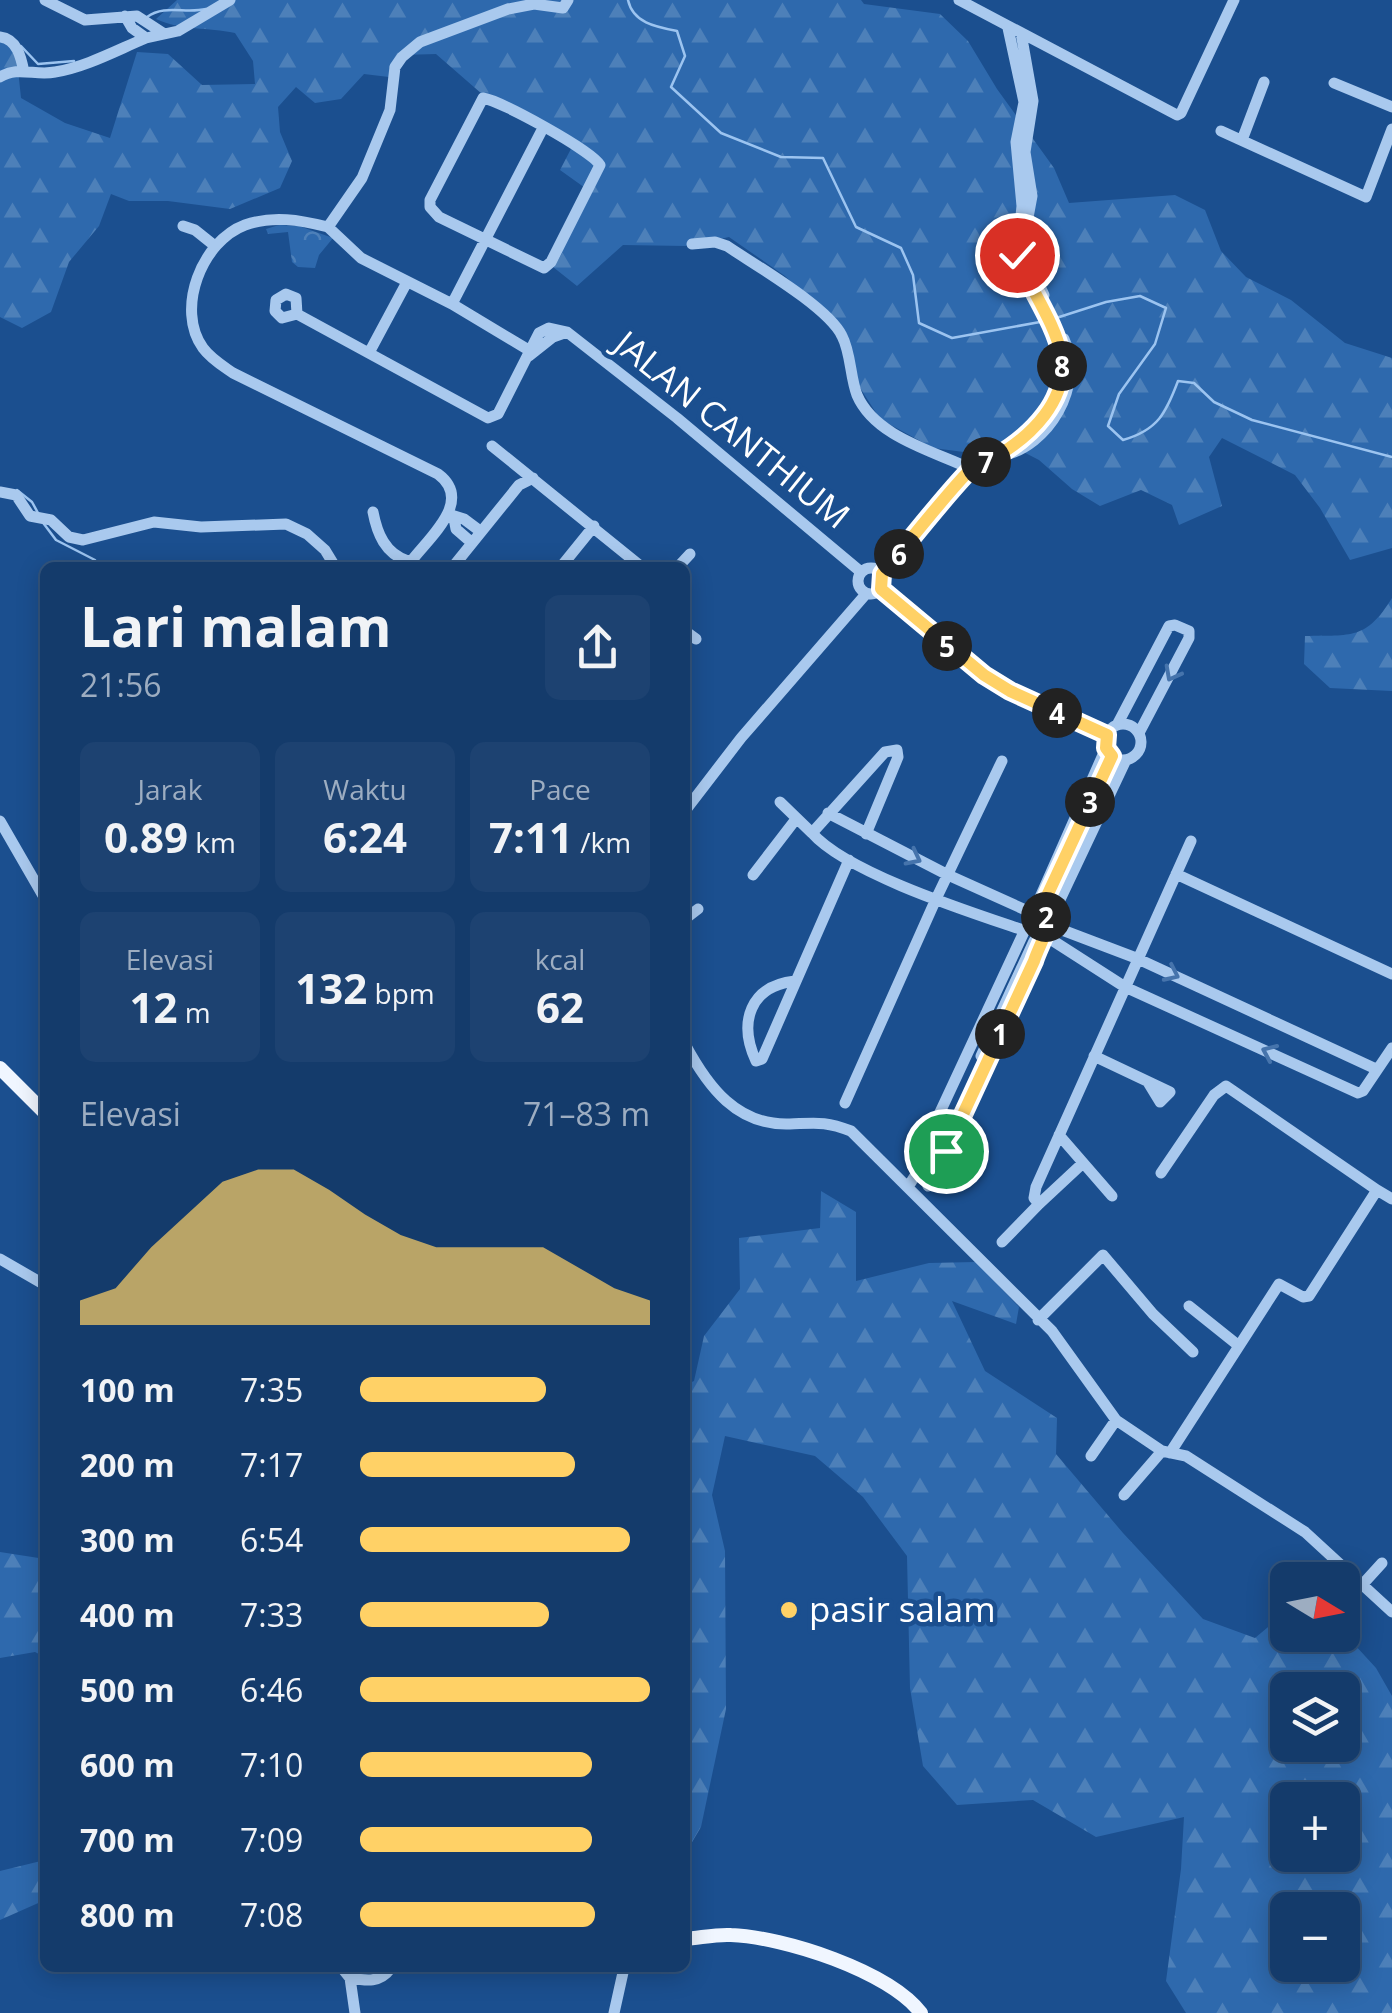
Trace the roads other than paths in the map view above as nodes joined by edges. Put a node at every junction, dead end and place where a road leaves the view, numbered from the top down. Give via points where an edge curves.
1 (45, 0) edge
2 (230, 0) edge
3 (568, 0) edge
4 (959, 0) edge
5 (1234, 0) edge
6 (138, 26) junction
7 (1008, 28) junction
8 (1021, 33) junction
9 (0, 38) edge
10 (24, 72) junction
11 (0, 77) edge
12 (1264, 82) dead end
13 (1334, 83) dead end
14 (1392, 108) edge
15 (543, 128) junction
16 (1392, 128) edge
17 (1222, 131) dead end
18 (1242, 140) junction
19 (1378, 172) junction
20 (1392, 179) edge
21 (183, 226) dead end
22 (328, 228) junction
23 (485, 240) junction
24 (692, 244) dead end
25 (215, 246) junction
26 (1027, 268) junction
27 (407, 282) junction
28 (452, 304) junction
29 (297, 314) dead end
30 (370, 351) junction
31 (529, 354) junction
32 (492, 446) dead end
33 (971, 469) junction
34 (533, 478) junction
35 (0, 492) edge
36 (373, 512) dead end
37 (451, 516) junction
38 (594, 526) junction
39 (480, 531) junction
40 (471, 542) junction
41 (690, 554) dead end
42 (332, 562) edge
43 (456, 562) edge
44 (565, 562) edge
45 (636, 562) edge
46 (683, 562) edge
47 (861, 572) junction
48 (882, 574) junction
49 (881, 589) junction
50 (866, 594) junction
51 (690, 635) edge
52 (696, 639) dead end
53 (1118, 725) junction
54 (1139, 733) junction
55 (1114, 752) junction
56 (1002, 761) dead end
57 (780, 802) dead end
58 (690, 804) edge
59 (828, 813) junction
60 (796, 819) junction
61 (0, 822) edge
62 (812, 833) junction
63 (866, 834) junction
64 (1192, 841) dead end
65 (849, 860) junction
66 (753, 874) dead end
67 (1176, 874) junction
68 (948, 875) junction
69 (40, 891) edge
70 (936, 900) junction
71 (698, 909) dead end
72 (690, 915) edge
73 (1037, 925) junction
74 (1136, 958) junction
75 (1392, 974) edge
76 (796, 981) junction
77 (1125, 987) junction
78 (1392, 1048) edge
79 (690, 1053) edge
80 (1094, 1056) junction
81 (1376, 1069) junction
82 (1, 1070) edge
83 (1149, 1084) dead end
84 (846, 1104) dead end
85 (40, 1108) edge
86 (1059, 1135) junction
87 (939, 1143) junction
88 (1083, 1162) junction
89 (1161, 1173) dead end
90 (928, 1186) dead end
91 (908, 1187) junction
92 (1377, 1190) junction
93 (1112, 1196) dead end
94 (1392, 1199) edge
95 (1039, 1204) junction
96 (1002, 1242) dead end
97 (0, 1259) edge
98 (40, 1281) edge
99 (1189, 1306) dead end
100 (1038, 1320) junction
101 (1239, 1346) junction
102 (1193, 1352) dead end
103 (1116, 1420) junction
104 (1166, 1452) junction
105 (1090, 1456) dead end
106 (1124, 1494) dead end
107 (1382, 1563) dead end
108 (1362, 1585) junction
109 (1392, 1612) edge
110 (690, 1938) edge
111 (388, 1972) edge
112 (623, 1972) edge
113 (346, 1973) edge
114 (355, 2013) edge
115 (614, 2013) edge
116 (921, 2013) edge

1 - 6 street via 85,20
2 - 6 street via 178,31
3 - 22 street via 563,8 522,5 420,42 395,67 390,110 362,178
4 - 7 street
5 - 8 street via 1179,115
6 - 10 street via 64,70
7 - 8 street
7 - 26 street via 1024,102 1016,142 1022,206 1017,255
8 - 26 street via 1033,101 1024,152 1032,196 1024,239
9 - 10 street via 20,52
10 - 11 street
12 - 18 street
13 - 14 street
15 - 23 street
15 - 23 street via 596,158 600,169 591,188 544,268
15 - 23 street via 488,98 478,102 430,207
16 - 19 street
17 - 18 street
18 - 19 street via 1366,198
19 - 20 street
21 - 25 street
22 - 25 street via 266,220 236,229
22 - 27 street via 361,258
23 - 28 street
24 - 33 street via 727,246 812,306 843,336 864,408 896,435
25 - 37 street via 193,296 194,328 204,349 242,379 438,474 452,490
26 - 33 street via 1064,349 1062,372 1051,407 1026,435
27 - 28 street
27 - 30 street
28 - 31 street
29 - 30 street
30 - 31 street via 488,418 498,414
31 - 47 street, JALAN CANTHIUM via 546,328 567,332
32 - 34 street
33 - 48 street
34 - 38 street
34 - 39 street
35 - 42 street via 16,495 30,516 68,537 83,540 154,522 266,522 307,534
36 - 37 street via 376,533 408,561
37 - 39 street
37 - 40 street
38 - 44 street
38 - 45 street
39 - 40 street
40 - 43 street
41 - 46 street
47 - 48 street via 874,568
47 - 50 street via 858,584
48 - 49 street
49 - 50 street
49 - 55 street via 984,675
50 - 58 street
51 - 52 street
53 - 54 street
53 -> 54 street via 1170,626 1178,626 1189,638
53 - 55 street
54 - 55 street via 1139,751
55 - 73 street
55 - 73 street
56 - 68 street
57 - 60 street
59 - 62 street
59 - 63 street
59 - 63 street via 885,752 897,750
60 - 62 street
60 - 66 street
61 - 69 street
62 - 65 street
63 -> 68 street
64 - 67 street
65 - 70 street
65 - 76 street
67 - 74 street
67 - 75 street
68 - 70 street
68 - 73 street
70 - 73 street
70 - 84 street
71 - 72 street
73 - 74 street
73 - 77 street
73 - 87 street
74 - 77 street
74 -> 81 street
76 - 76 street via 762,1059 756,1061 747,1034 750,1010 773,986
77 - 80 street
81 -> 77 street via 1358,1092
78 - 81 street
79 - 91 street via 719,1097 740,1112 767,1122 828,1122 851,1130
80 - 83 street
80 - 86 street
82 - 85 main road
86 - 88 street
86 - 95 street via 1036,1187
87 - 90 street
87 - 91 street via 935,1158 928,1155
88 - 93 street
88 - 95 street
89 - 92 street via 1226,1086
91 - 100 street
92 - 94 street
92 - 101 street via 1309,1296 1278,1284
95 - 96 street
97 - 98 street
99 - 101 street
100 - 102 street via 1102,1255
100 - 103 street
101 - 104 street
103 - 104 street
103 - 105 street
104 - 106 street
104 - 108 street via 1186,1456 1305,1532
107 - 108 street
108 - 109 street
110 - 116 main road via 729,1934 824,1957 870,1974
111 - 113 street via 374,1980
112 - 115 street
113 - 114 street

